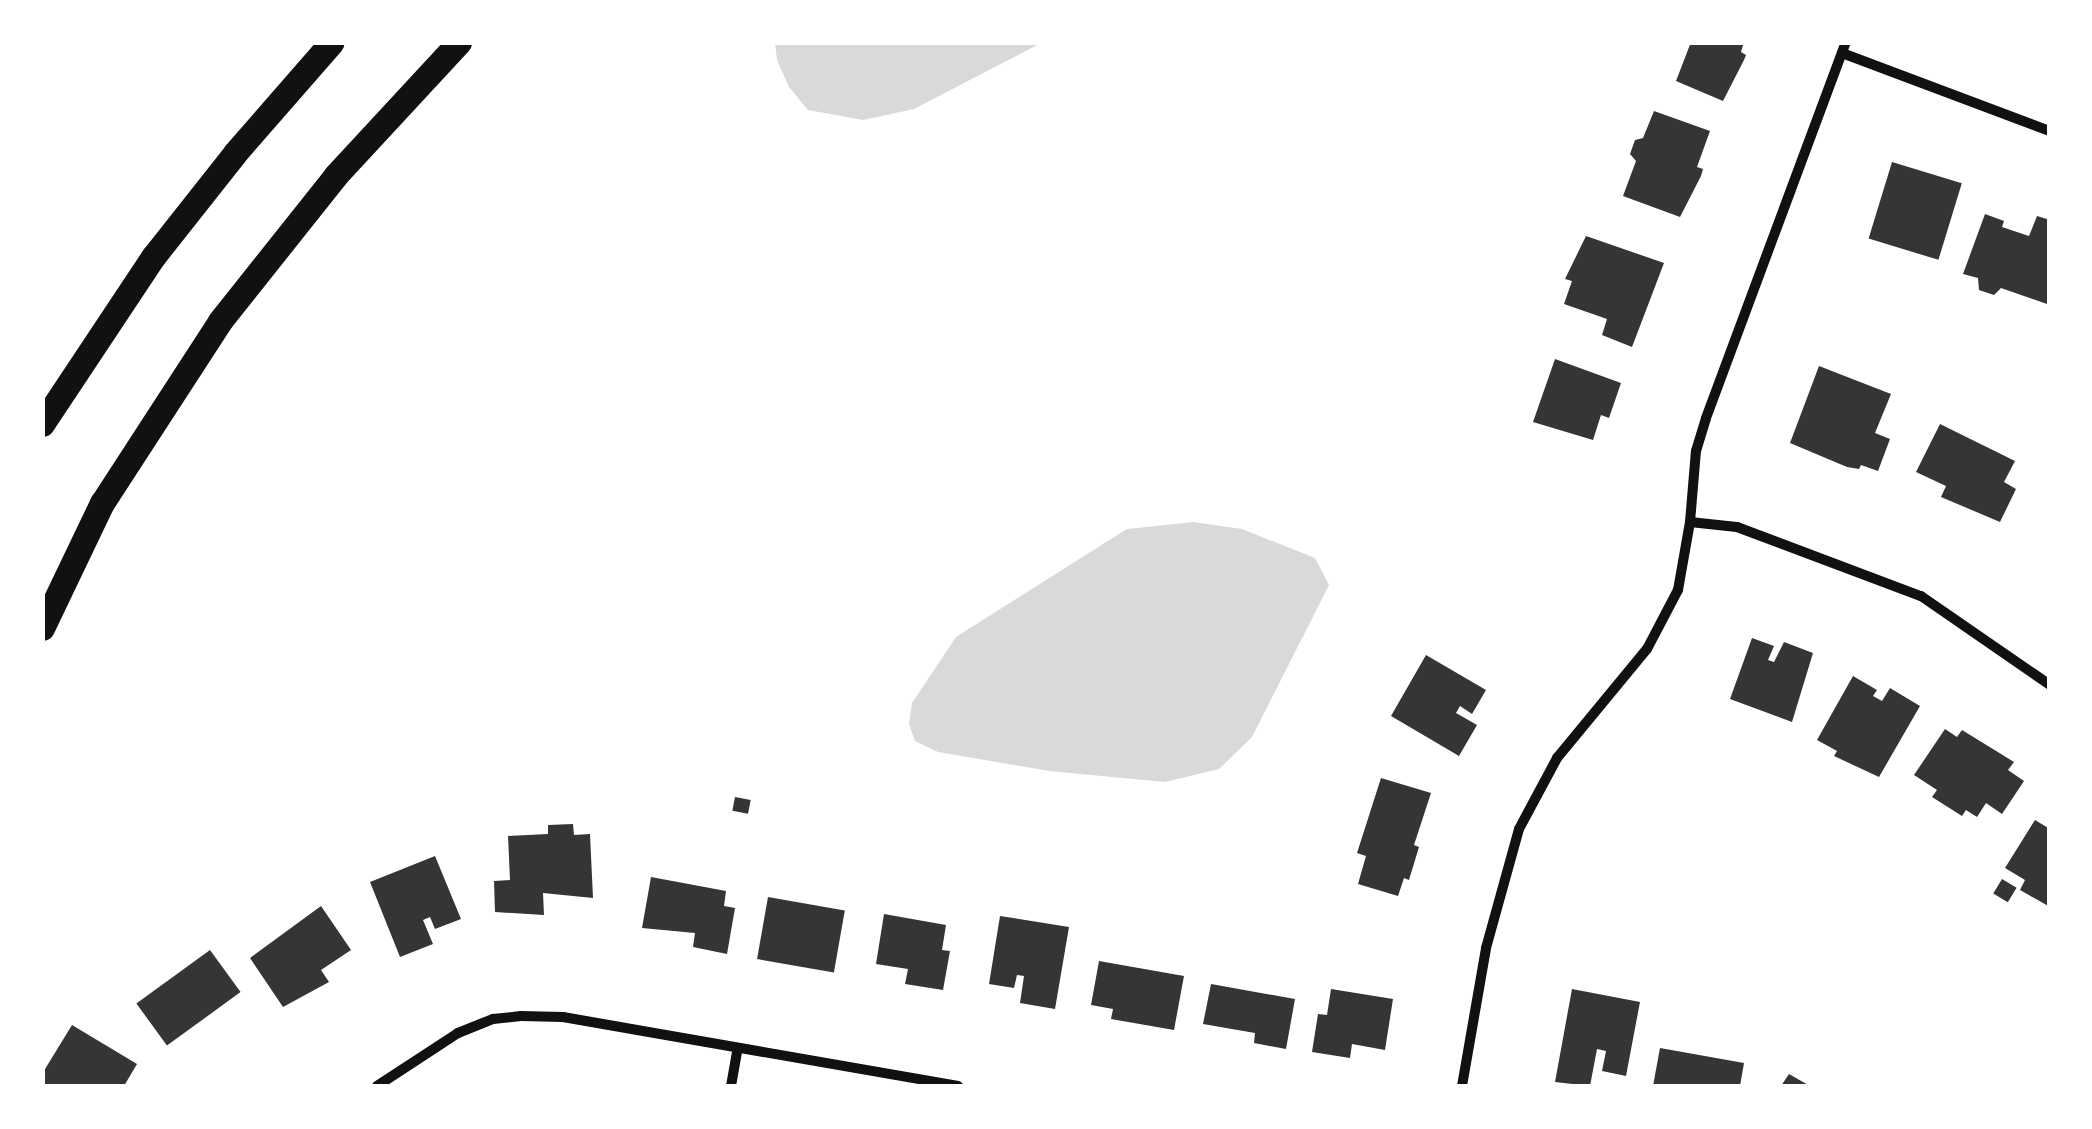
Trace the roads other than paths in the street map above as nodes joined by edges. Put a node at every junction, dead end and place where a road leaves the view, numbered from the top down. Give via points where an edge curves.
1 (332, 42) edge
2 (459, 42) edge
3 (1844, 48) edge
4 (2050, 130) edge
5 (42, 424) edge
6 (1690, 522) junction
7 (42, 628) edge
8 (2050, 684) edge
9 (737, 1050) junction
10 (377, 1086) edge
11 (731, 1086) edge
12 (958, 1086) edge
13 (1462, 1086) edge

1 - 5 main road via 152,258
2 - 7 main road via 336,175 220,320 102,502
3 - 4 street
3 - 6 street via 1706,418
6 - 8 street via 1737,527 1920,596
6 - 13 street via 1678,590 1647,649 1557,758 1519,830 1486,948
9 - 10 street via 563,1017 521,1016 458,1032
9 - 11 street
9 - 12 street

